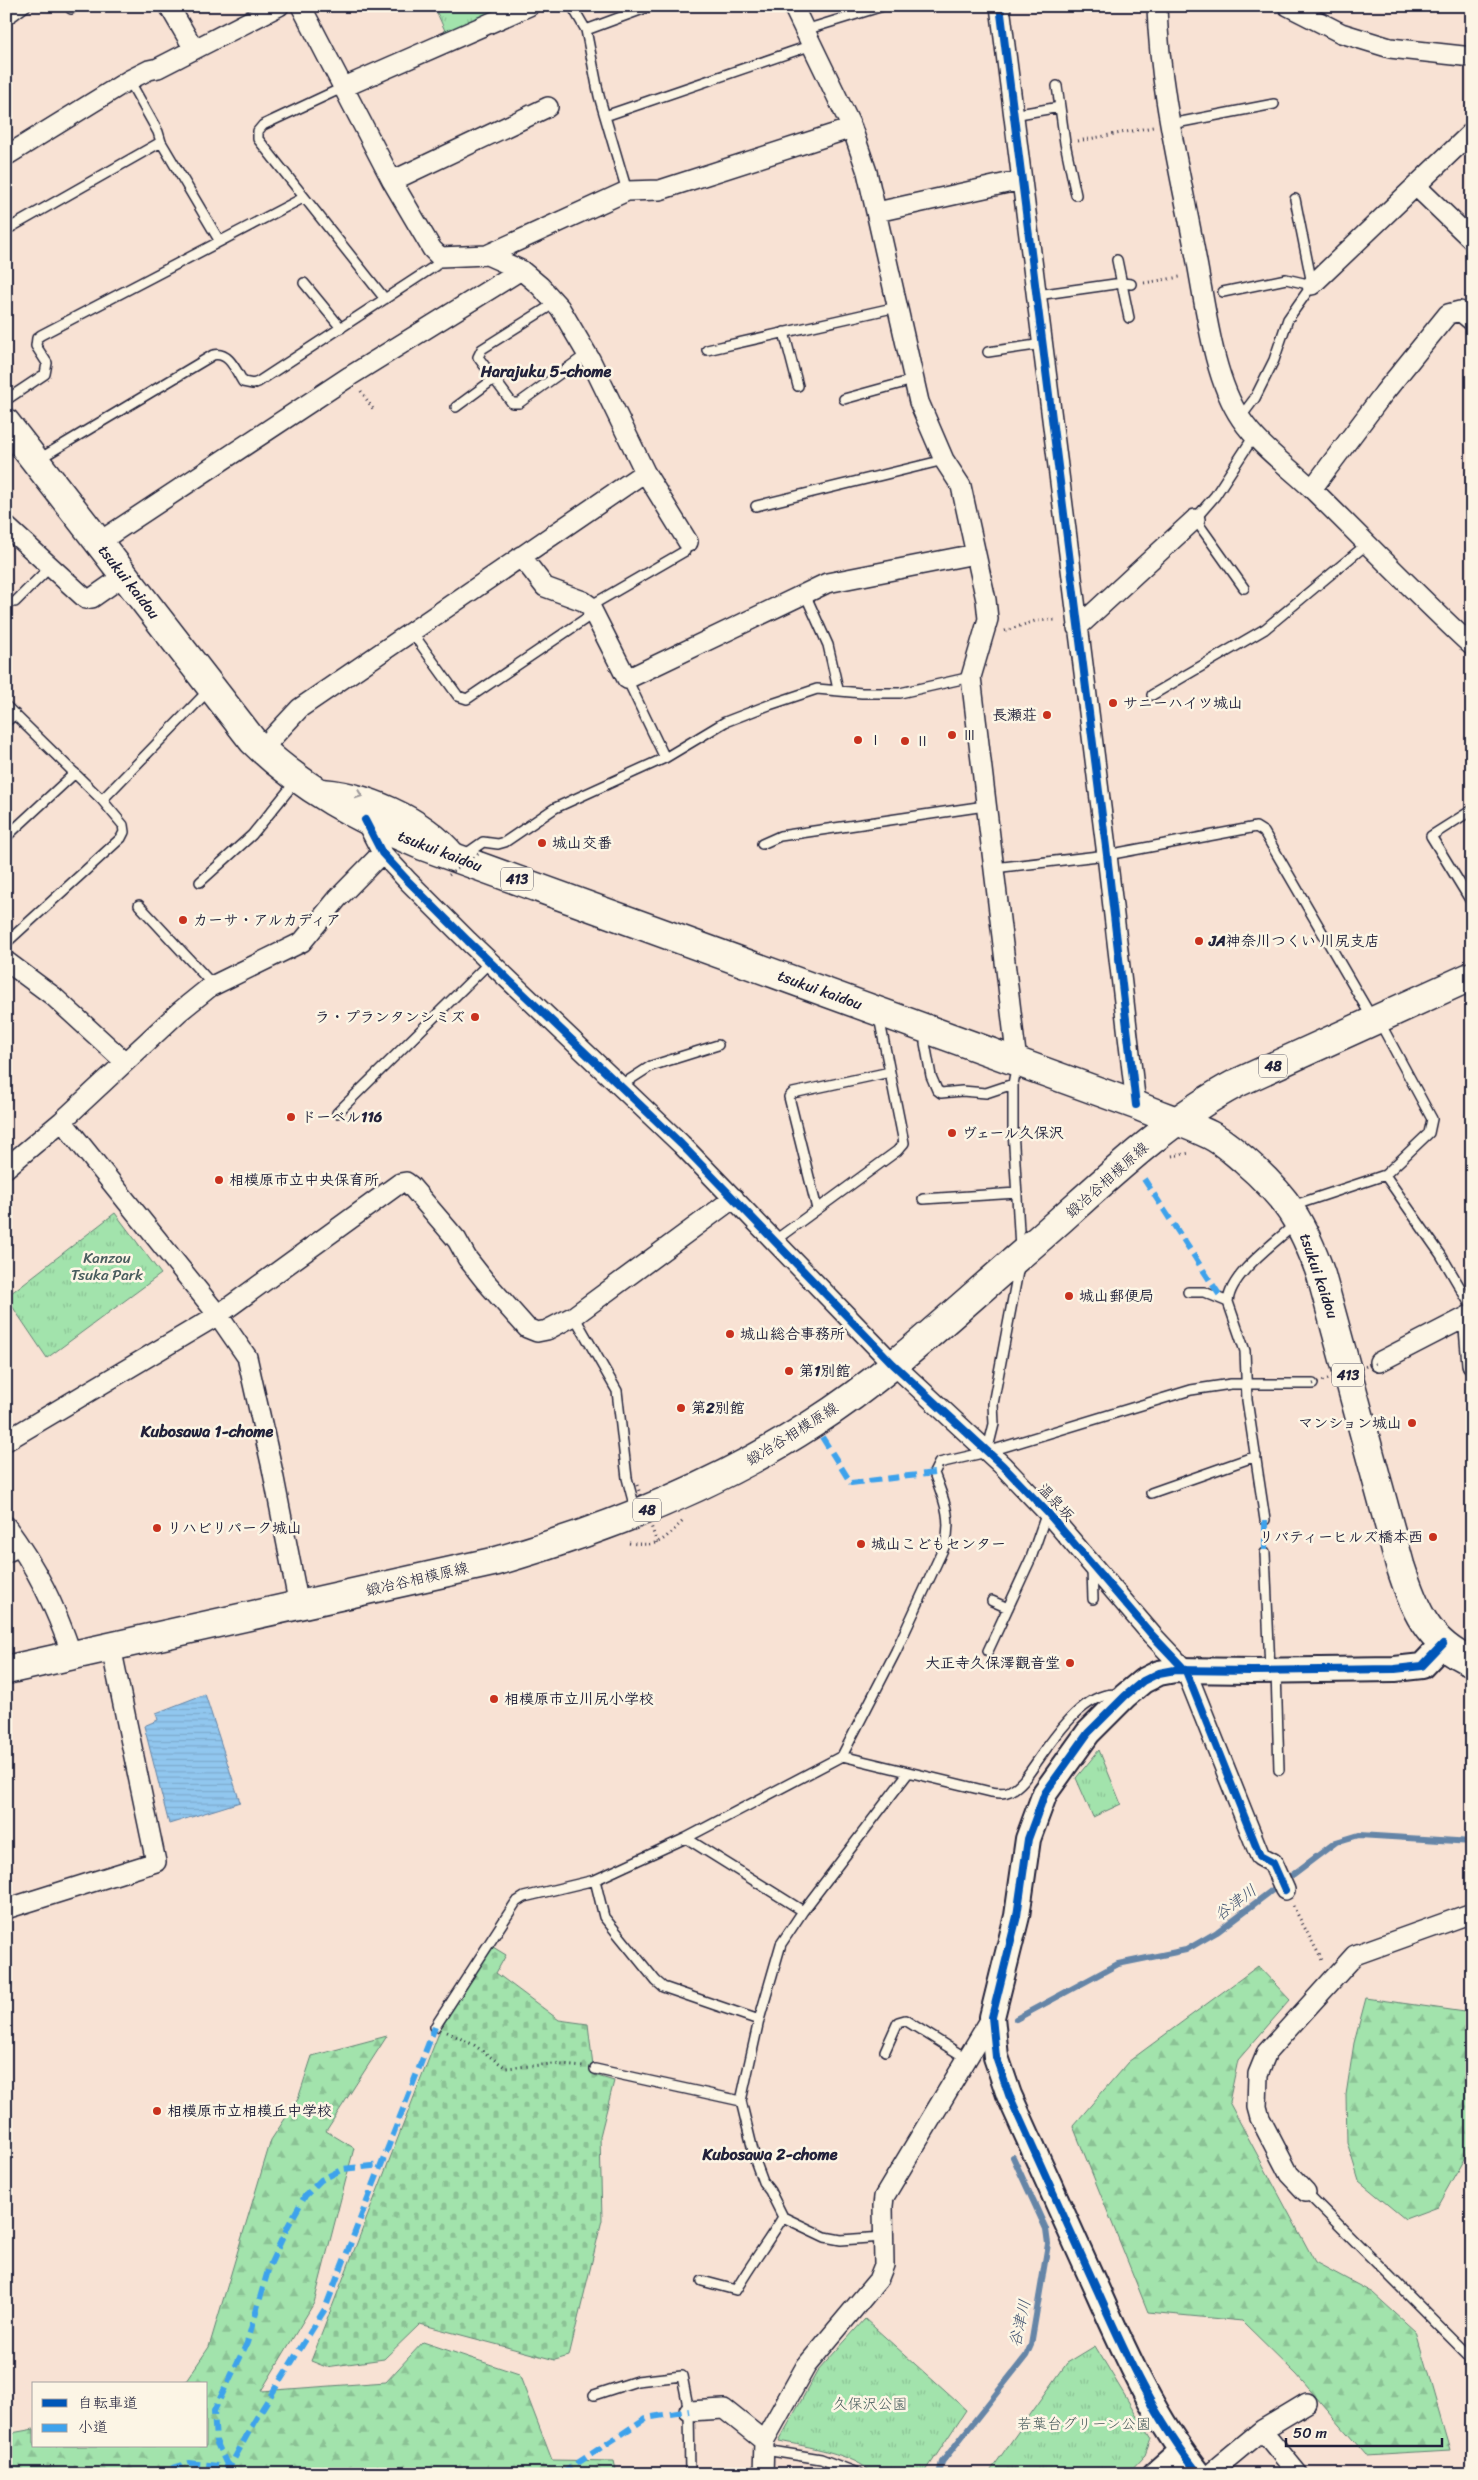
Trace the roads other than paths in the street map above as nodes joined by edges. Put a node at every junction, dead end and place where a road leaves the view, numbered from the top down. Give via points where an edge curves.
1 (26, 6) edge
2 (169, 6) edge
3 (279, 6) edge
4 (301, 6) edge
5 (529, 6) edge
6 (572, 6) edge
7 (651, 6) edge
8 (793, 6) edge
9 (883, 6) edge
10 (1000, 6) edge
11 (1157, 6) edge
12 (1288, 6) edge
13 (6, 21) edge
14 (586, 30) junction
15 (809, 38) junction
16 (194, 49) junction
17 (1472, 57) edge
18 (129, 80) junction
19 (1057, 86) dead end
20 (342, 88) junction
21 (1274, 104) dead end
22 (548, 107) dead end
23 (1060, 107) junction
24 (1013, 115) junction
25 (605, 116) junction
26 (1171, 124) junction
27 (852, 128) junction
28 (1472, 132) edge
29 (161, 142) junction
30 (6, 156) edge
31 (1021, 180) junction
32 (392, 181) junction
33 (1416, 186) junction
34 (627, 191) junction
35 (1076, 195) dead end
36 (302, 198) junction
37 (1295, 199) dead end
38 (878, 212) junction
39 (6, 230) edge
40 (219, 240) junction
41 (1472, 240) edge
42 (487, 255) junction
43 (440, 257) junction
44 (1117, 260) dead end
45 (521, 270) junction
46 (304, 283) dead end
47 (1127, 284) junction
48 (1312, 285) junction
49 (1223, 292) dead end
50 (1037, 295) junction
51 (385, 299) junction
52 (555, 303) junction
53 (897, 307) junction
54 (1129, 318) dead end
55 (1472, 321) edge
56 (341, 328) junction
57 (784, 332) junction
58 (1043, 344) junction
59 (707, 350) dead end
60 (988, 352) dead end
61 (587, 354) junction
62 (494, 379) junction
63 (913, 380) junction
64 (798, 386) dead end
65 (844, 399) dead end
66 (6, 400) edge
67 (456, 407) dead end
68 (1240, 418) junction
69 (6, 423) edge
70 (1254, 436) junction
71 (944, 460) junction
72 (36, 462) junction
73 (645, 472) junction
74 (1312, 489) junction
75 (756, 506) dead end
76 (1195, 519) junction
77 (6, 526) edge
78 (99, 542) junction
79 (688, 542) joint
80 (1367, 544) junction
81 (975, 554) junction
82 (521, 556) junction
83 (50, 567) junction
84 (124, 575) junction
85 (1244, 588) dead end
86 (805, 594) junction
87 (15, 602) dead end
88 (592, 610) junction
89 (1070, 624) junction
90 (411, 631) junction
91 (1470, 641) edge
92 (971, 677) junction
93 (627, 679) junction
94 (211, 688) junction
95 (838, 689) junction
96 (1152, 695) dead end
97 (6, 706) edge
98 (14, 714) junction
99 (6, 722) edge
100 (263, 750) junction
101 (665, 758) junction
102 (75, 773) junction
103 (304, 784) junction
104 (102, 800) junction
105 (985, 806) junction
106 (1472, 810) edge
107 (365, 820) junction
108 (6, 837) edge
109 (762, 844) dead end
110 (382, 853) junction
111 (1107, 855) junction
112 (454, 867) junction
113 (994, 868) junction
114 (200, 882) dead end
115 (1472, 903) edge
116 (139, 905) dead end
117 (6, 943) edge
118 (6, 961) edge
119 (490, 962) junction
120 (1472, 976) edge
121 (213, 985) junction
122 (878, 1012) junction
123 (1375, 1020) junction
124 (925, 1043) dead end
125 (718, 1045) dead end
126 (125, 1062) junction
127 (890, 1072) junction
128 (1015, 1073) junction
129 (620, 1086) junction
130 (1136, 1105) junction
131 (337, 1114) dead end
132 (1177, 1120) junction
133 (62, 1121) junction
134 (6, 1168) edge
135 (1385, 1175) junction
136 (1017, 1193) junction
137 (734, 1198) junction
138 (923, 1199) dead end
139 (817, 1209) junction
140 (1294, 1213) junction
141 (774, 1241) junction
142 (1020, 1256) junction
143 (1188, 1292) dead end
144 (1228, 1302) junction
145 (1470, 1313) edge
146 (218, 1315) junction
147 (574, 1316) junction
148 (894, 1364) junction
149 (1472, 1364) edge
150 (1378, 1366) road end
151 (1246, 1384) junction
152 (1313, 1384) road end
153 (6, 1441) edge
154 (987, 1452) junction
155 (1256, 1456) junction
156 (1151, 1493) dead end
157 (1048, 1512) junction
158 (637, 1514) junction
159 (1265, 1520) dead end
160 (6, 1526) edge
161 (24, 1550) junction
162 (1265, 1553) dead end
163 (6, 1558) edge
164 (1092, 1564) junction
165 (1092, 1599) dead end
166 (992, 1601) dead end
167 (299, 1606) junction
168 (1008, 1608) junction
169 (1443, 1644) junction
170 (111, 1647) junction
171 (988, 1651) dead end
172 (72, 1655) junction
173 (1472, 1662) edge
174 (6, 1670) edge
175 (1186, 1671) junction
176 (1273, 1671) junction
177 (1125, 1696) junction
178 (842, 1756) junction
179 (1279, 1770) dead end
180 (908, 1773) junction
181 (686, 1838) junction
182 (595, 1880) junction
183 (1285, 1890) road end
184 (6, 1909) edge
185 (803, 1911) junction
186 (1472, 1913) edge
187 (992, 2017) junction
188 (758, 2020) junction
189 (435, 2027) road end
190 (885, 2051) dead end
191 (966, 2058) junction
192 (595, 2069) road end
193 (740, 2100) junction
194 (1306, 2192) joint
195 (783, 2217) junction
196 (883, 2238) junction
197 (702, 2281) dead end
198 (1472, 2362) edge
199 (594, 2395) dead end
200 (1307, 2403) dead end
201 (689, 2411) junction
202 (1262, 2430) junction
203 (764, 2445) junction
204 (1180, 2452) junction
205 (690, 2474) edge
206 (763, 2474) edge
207 (860, 2474) edge
208 (1155, 2474) edge
209 (1199, 2474) edge
210 (1209, 2474) edge
211 (1298, 2474) edge

1 - 13 lane
2 - 16 street
3 - 16 street
4 - 20 street
5 - 20 street
6 - 14 lane
7 - 14 lane
8 - 15 street
9 - 15 lane
10 - 24 street
11 - 26 street via 1157,34
12 - 17 street via 1341,33 1390,48
14 - 25 lane
15 - 25 lane
15 - 27 street
16 - 18 street
18 - 29 lane
18 - 30 street
19 - 23 lane
20 - 32 street
20 - 36 lane via 263,125 258,131 258,139
21 - 26 lane
22 - 32 street
23 - 24 lane
23 - 35 lane
24 - 31 street
25 - 34 lane
26 - 68 street via 1215,354
27 - 34 street via 660,190
27 - 38 street
28 - 33 street
29 - 39 lane
29 - 40 lane
31 - 38 street
31 - 50 street
32 - 43 street
33 - 41 street
33 - 48 street
34 - 42 street
36 - 40 lane
36 - 51 lane
37 - 48 lane
38 - 53 street
40 - 66 lane via 37,338 36,346 46,363 45,374
42 - 43 street
42 - 45 street
43 - 51 lane via 435,266
44 - 47 lane
45 - 52 street
45 - 78 street via 350,376
46 - 56 lane
47 - 50 lane
47 - 54 lane
48 - 49 lane via 1286,279
48 - 68 lane via 1288,319 1274,360 1255,398
50 - 58 street
51 - 56 lane
52 - 61 street
52 - 62 lane via 482,349 478,357
53 - 57 lane
53 - 63 street
55 - 74 street via 1460,311 1448,314
56 - 72 lane via 253,384 244,382 227,357 213,355
57 - 59 lane
57 - 64 lane
58 - 60 lane
58 - 89 street
61 - 62 lane via 520,404 512,403
61 - 73 street
62 - 67 lane
63 - 65 lane
63 - 71 street via 926,422
68 - 70 street
69 - 72 main road, tsukui kaidou / 413
70 - 74 street
70 - 76 lane via 1215,496
71 - 75 lane
71 - 81 street via 961,486
72 - 78 main road, tsukui kaidou / 413
73 - 79 street
73 - 82 street
74 - 80 street
76 - 85 lane
76 - 89 street
77 - 83 street
78 - 84 main road, tsukui kaidou / 413
79 - 88 lane via 685,552
80 - 91 street
80 - 96 lane via 1265,629
81 - 86 street via 836,581
81 - 92 street via 988,619
82 - 88 street via 545,588 583,601
82 - 90 street
83 - 84 street via 86,599
83 - 87 lane
84 - 94 main road, tsukui kaidou / 413
86 - 93 street
86 - 95 lane via 828,645
88 - 90 lane via 467,699 458,696
88 - 93 street
89 - 111 street
90 - 100 street via 300,708
92 - 95 lane via 900,693 870,694
92 - 105 street
93 - 101 lane
94 - 100 main road, tsukui kaidou / 413
94 - 104 lane
95 - 101 lane via 816,688 725,722
97 - 98 lane
98 - 99 lane
98 - 102 lane
100 - 103 main road, tsukui kaidou / 413
101 - 112 lane via 555,808 505,842 484,842 473,847
102 - 104 lane
102 - 108 lane
103 - 107 main road, tsukui kaidou / 413
103 -> 112 street via 351,792 376,801 435,833
103 - 114 lane
104 - 117 lane via 123,825 121,838
105 - 109 lane via 780,836
105 - 113 street
106 - 115 lane via 1431,836
107 - 110 street, 温泉坂
107 - 112 main road, tsukui kaidou / 413 via 423,846
110 - 119 street, 温泉坂
110 - 121 street via 338,898 302,942
111 - 113 lane
111 - 123 lane via 1251,827 1260,828
111 - 130 street
112 - 122 main road, tsukui kaidou / 413
113 - 128 street
116 - 121 lane
118 - 126 street via 53,996
119 - 129 street, 温泉坂
119 - 131 lane
120 - 123 main road, 鍛冶谷相模原線 / 48
121 - 126 street
122 - 127 lane
122 - 128 main road, tsukui kaidou / 413
123 - 132 main road, 鍛冶谷相模原線 / 48 via 1231,1086
123 - 135 lane via 1432,1119 1429,1133
124 - 128 lane via 933,1083 941,1092 986,1093
125 - 129 lane via 651,1066
126 - 133 street
127 - 139 lane via 904,1138 902,1147
127 - 139 lane via 793,1093 789,1097
128 - 130 main road, tsukui kaidou / 413
128 - 136 lane
129 - 137 street, 温泉坂
130 - 132 main road, tsukui kaidou / 413
132 - 140 main road, tsukui kaidou / 413 via 1231,1149 1262,1176
132 - 142 main road, 鍛冶谷相模原線 / 48
133 - 134 street
133 - 146 street
135 - 140 lane
135 - 145 lane via 1441,1255
136 - 138 lane
136 - 142 lane
137 - 141 street, 温泉坂
137 - 147 street
139 - 141 lane
140 - 144 lane via 1243,1272
140 - 169 main road, tsukui kaidou / 413 via 1322,1275 1412,1604 1428,1630
141 - 148 street, 温泉坂
142 - 148 main road, 鍛冶谷相模原線 / 48
142 - 154 lane
143 - 144 lane via 1204,1292
144 - 151 lane via 1245,1351
145 - 149 street
145 - 150 street
146 - 147 street via 356,1217 395,1185 406,1182 527,1328 537,1332 547,1330
146 - 153 street
146 - 167 street via 247,1357
147 - 158 lane via 617,1391 628,1486
148 - 154 street, 温泉坂
148 - 158 main road, 鍛冶谷相模原線 / 48 via 789,1438 718,1478
151 - 152 lane
151 - 154 lane via 1191,1390
151 - 155 lane
154 - 157 street, 温泉坂
154 - 178 lane via 944,1461 935,1468 949,1514 945,1544 896,1651
155 - 156 lane
155 - 159 lane
157 - 164 street, 温泉坂
157 - 168 lane
158 - 167 main road, 鍛冶谷相模原線 / 48 via 568,1540 497,1561
160 - 161 street
161 - 163 lane
161 - 172 street via 48,1593
162 - 176 lane
164 - 165 lane
164 - 175 street, 温泉坂
166 - 168 lane
167 - 170 main road, 鍛冶谷相模原線 / 48
168 - 171 lane
169 - 173 main road, tsukui kaidou / 413
169 - 176 street via 1422,1666
170 - 172 main road, 鍛冶谷相模原線 / 48
170 - 184 street via 156,1862
172 - 174 main road, 鍛冶谷相模原線 / 48
175 - 176 street
175 - 177 street via 1154,1674
175 - 183 street via 1260,1856 1273,1863
176 - 179 lane
177 - 180 lane via 1110,1694 1093,1699 1066,1723 1022,1783 1008,1792 991,1792
177 - 187 street via 1088,1733 1052,1781 1038,1808 1028,1839 1017,1916
178 - 180 lane
178 - 181 lane
180 - 185 lane
181 - 182 lane
181 - 185 lane
182 - 188 lane via 604,1917 656,1981 663,1987
182 - 189 lane via 524,1897 516,1902
185 - 188 lane via 776,1955
186 - 194 street via 1355,1954 1267,2052 1256,2086 1260,2118 1289,2174
187 - 191 street
187 - 204 street via 996,2057 1009,2094 1114,2328
188 - 193 lane
190 - 191 lane via 898,2022 905,2020
191 - 196 street via 884,2197
192 - 193 lane
193 - 195 lane via 756,2163
194 - 198 lane
195 - 196 lane via 825,2238
195 - 197 lane via 736,2290
196 - 203 street via 884,2264 878,2280 806,2366
199 - 201 lane via 637,2381 682,2376
200 - 202 street
201 - 203 street via 724,2409
201 - 205 lane
202 - 210 street
202 - 211 street
203 - 206 street
203 - 207 lane via 821,2459
204 - 208 street
204 - 209 street

